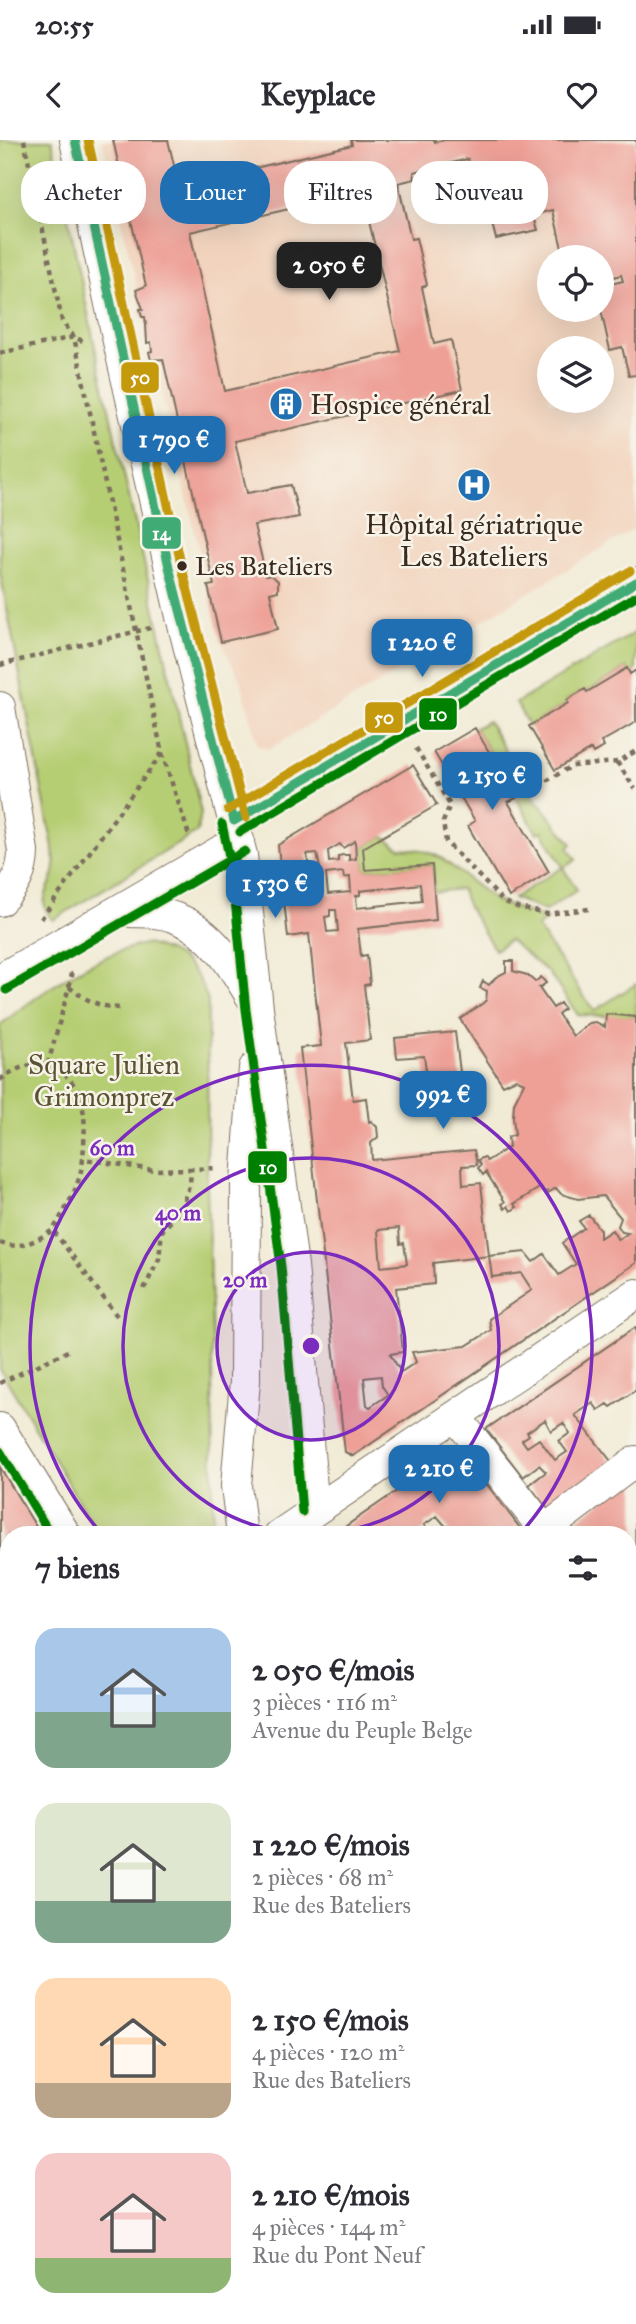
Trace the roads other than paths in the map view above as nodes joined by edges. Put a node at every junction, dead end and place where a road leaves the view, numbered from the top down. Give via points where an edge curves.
1 (75, 140) edge
2 (636, 582) edge
3 (0, 707) edge
4 (237, 830) junction
5 (5, 896) edge
6 (116, 912) junction
7 (0, 979) edge
8 (258, 1008) junction
9 (636, 1294) edge
10 (456, 1417) junction
11 (0, 1428) edge
12 (636, 1461) edge
13 (314, 1511) junction
14 (60, 1526) edge
15 (241, 1526) edge
16 (292, 1526) edge
17 (538, 1526) edge
18 (552, 1526) edge

1 - 4 street via 182,621
2 - 4 street via 400,722
3 - 5 street via 23,851 20,874
4 - 6 street via 202,861
4 - 8 street
6 - 7 street
6 - 8 street via 167,915 197,930 229,961
8 - 13 street via 293,1265
8 - 15 street via 247,1168 245,1381 236,1486
9 - 10 street
10 - 13 street
10 - 17 street
11 - 14 street
12 - 18 street
13 - 16 street

